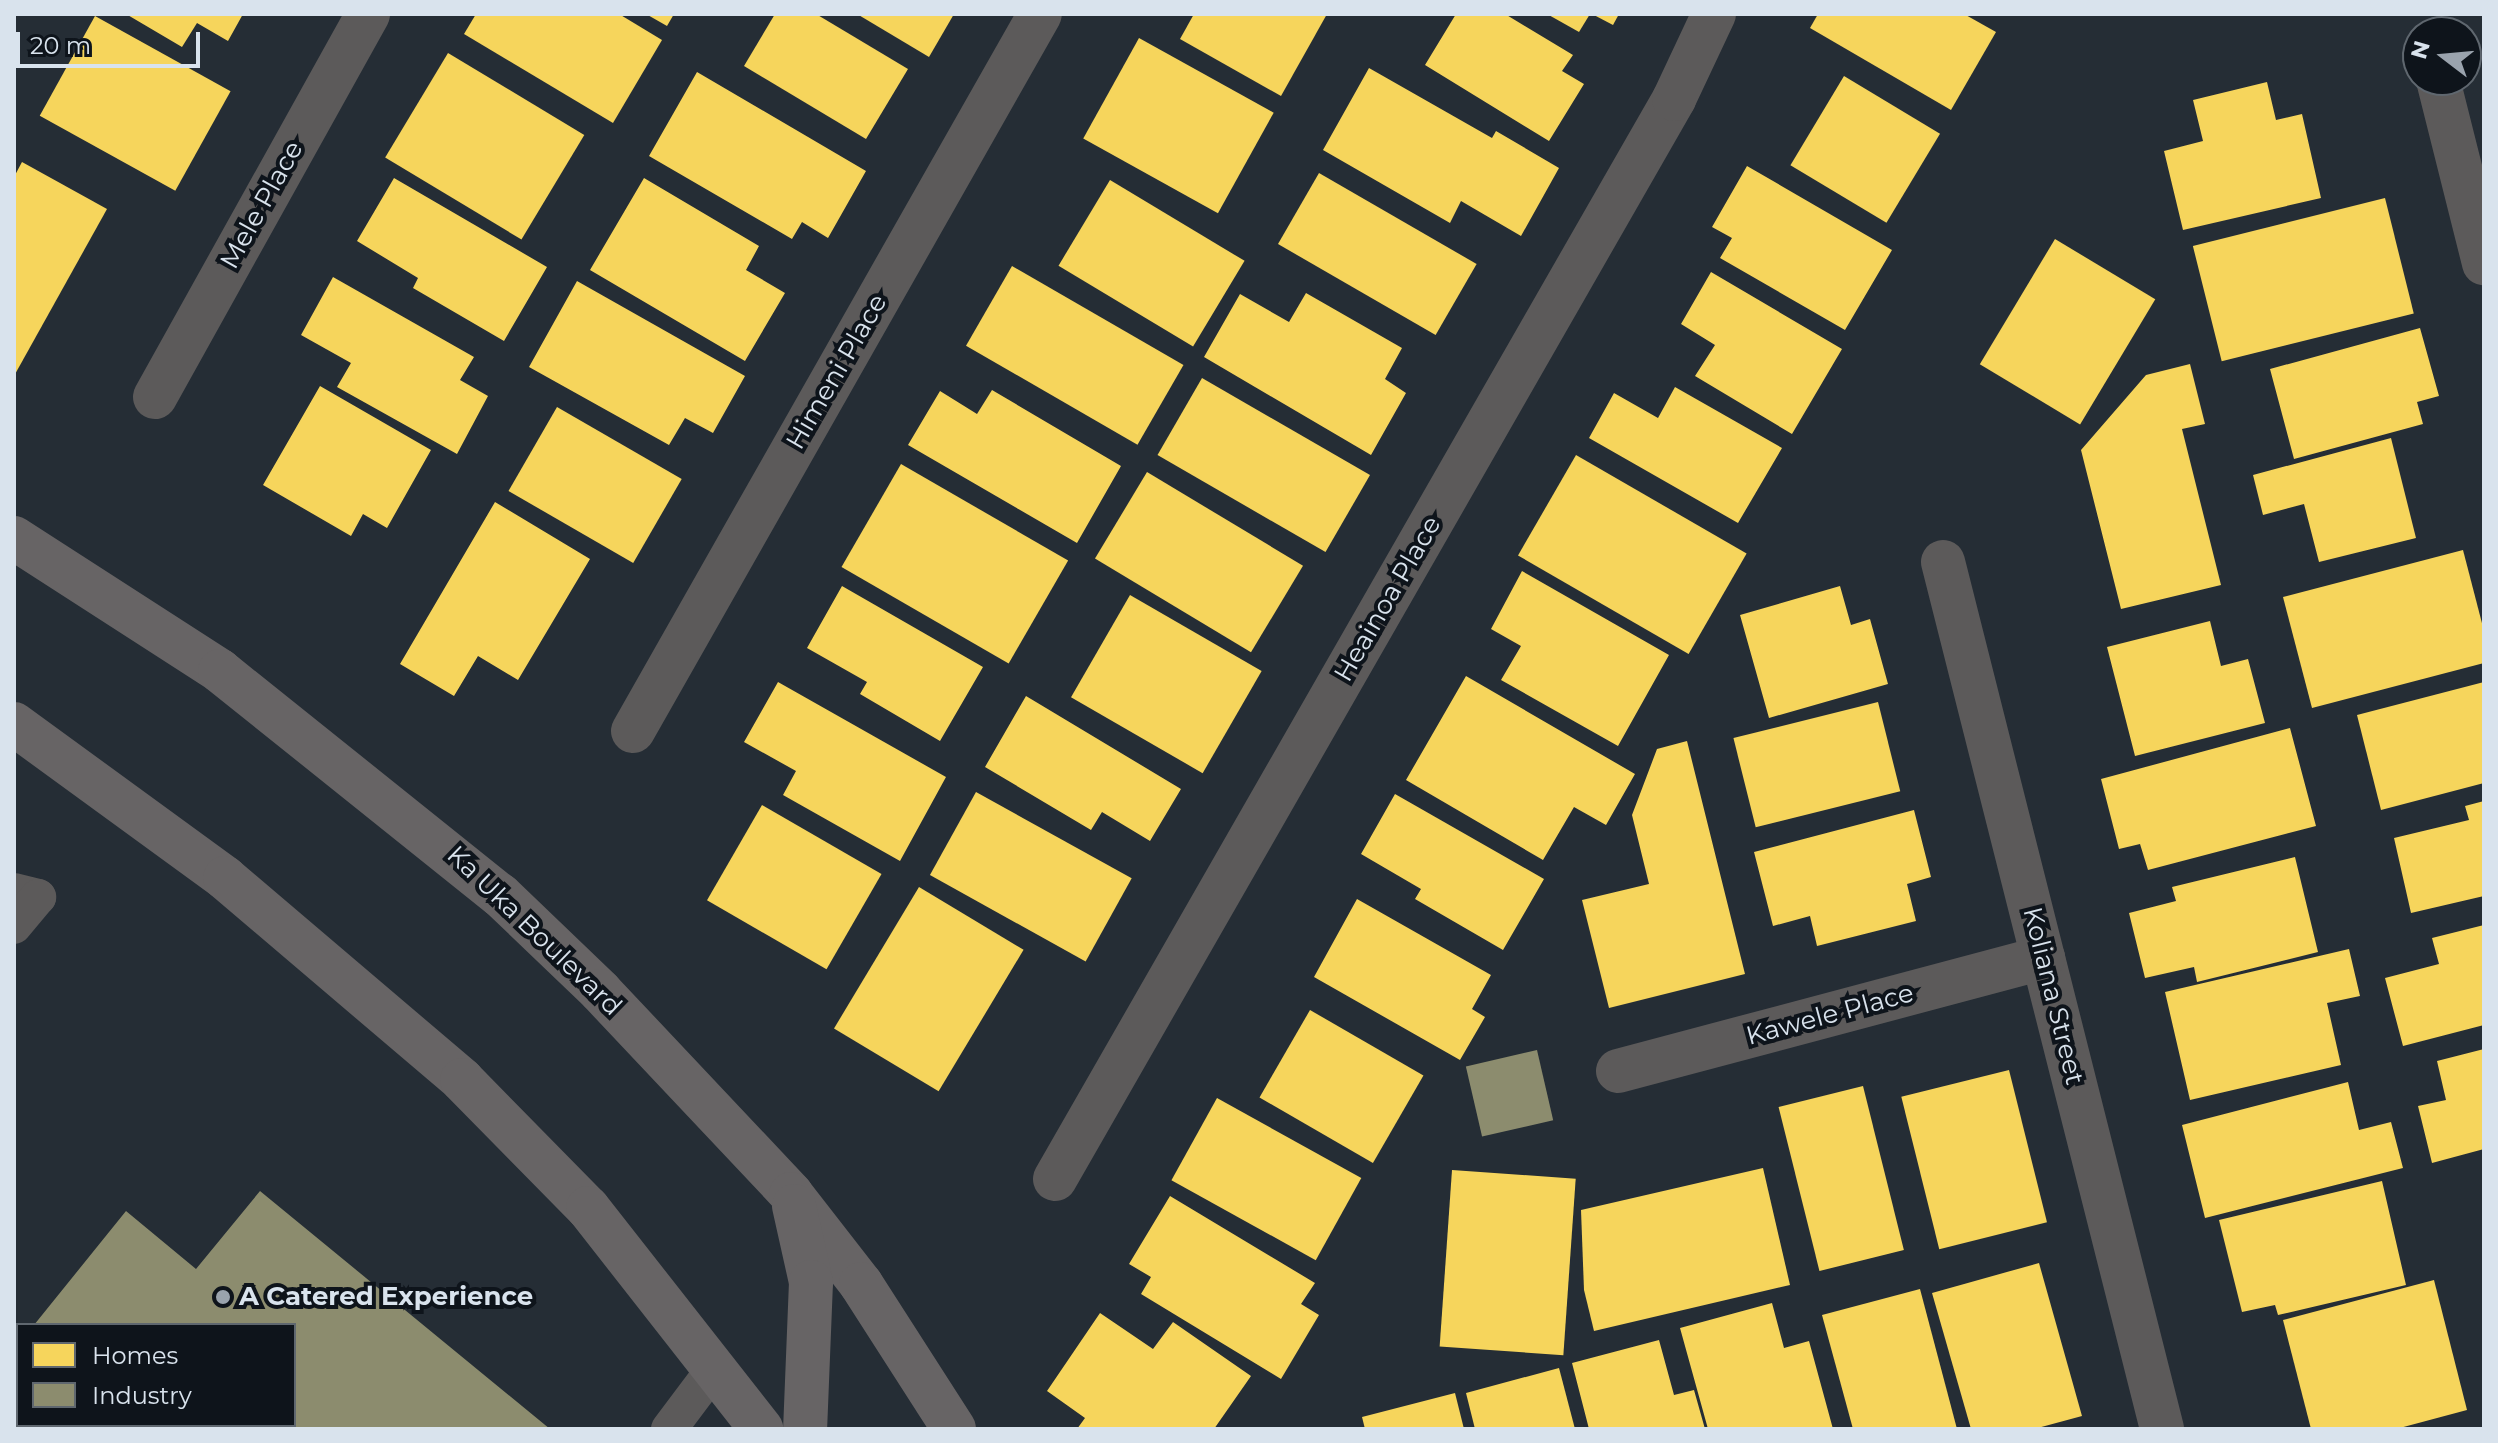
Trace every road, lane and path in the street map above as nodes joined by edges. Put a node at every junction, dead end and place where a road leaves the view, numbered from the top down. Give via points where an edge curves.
1 (368, 14) edge
2 (1040, 14) edge
3 (1714, 14) edge
4 (2442, 96) edge
5 (2484, 263) edge
6 (155, 397) dead end
7 (14, 538) edge
8 (1943, 562) dead end
9 (14, 724) edge
10 (633, 731) dead end
11 (14, 891) edge
12 (14, 926) edge
13 (2043, 958) junction
14 (1618, 1071) dead end
15 (1055, 1179) dead end
16 (791, 1194) junction
17 (714, 1369) junction
18 (669, 1429) edge
19 (761, 1429) edge
20 (805, 1429) edge
21 (954, 1429) edge
22 (2162, 1429) edge

1 - 6 street, Mele Place
2 - 10 street, Himeni Place
3 - 15 street, Heainoa Place via 1666,113
4 - 5 street
7 - 16 main road, Ka Uka Boulevard via 220,671 440,842 600,991
8 - 13 street, Koliana Street
9 - 17 main road via 225,878 462,1080 588,1208
11 - 12 lane via 38,897
13 - 14 street, Kawele Place
13 - 22 street, Koliana Street
16 - 20 main road via 811,1282 811,1385
16 - 21 main road, Ka Uka Boulevard via 861,1284
17 - 18 lane
17 - 19 main road

